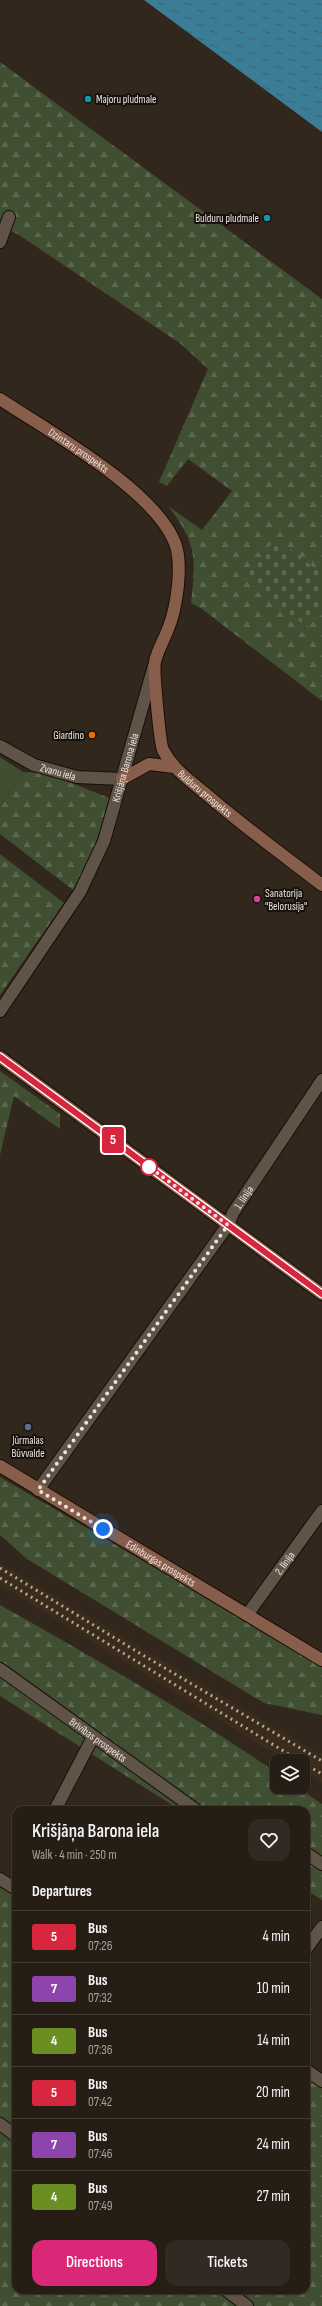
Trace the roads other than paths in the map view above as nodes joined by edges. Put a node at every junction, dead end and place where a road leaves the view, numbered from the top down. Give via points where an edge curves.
1 (9, 217) dead end
2 (0, 242) edge
3 (0, 399) edge
4 (152, 507) joint
5 (154, 663) junction
6 (0, 746) edge
7 (174, 767) junction
8 (122, 778) junction
9 (322, 885) edge
10 (0, 1011) edge
11 (0, 1058) edge
12 (322, 1080) edge
13 (228, 1225) junction
14 (322, 1294) edge
15 (0, 1466) edge
16 (38, 1490) junction
17 (322, 1511) edge
18 (247, 1615) junction
19 (322, 1660) edge
20 (0, 1669) edge
21 (93, 1737) junction
22 (57, 1806) edge
23 (190, 1806) edge
24 (310, 1856) edge
25 (322, 1864) edge
26 (0, 1880) edge
27 (12, 1887) edge
28 (322, 1927) edge
29 (310, 1944) edge
30 (310, 2073) edge
31 (322, 2081) edge
32 (0, 2124) edge
33 (12, 2133) edge
34 (231, 2294) edge
35 (247, 2306) edge

1 - 2 street
3 - 4 street, Dzintaru prospekts via 98,464
4 - 5 street, Krišjāņa Barona iela via 175,542 179,560 171,623
5 - 7 street, Bulduru prospekts via 163,749
5 - 8 street, Krišjāņa Barona iela
6 - 8 street, Zvanu iela via 34,765 77,777
7 - 8 street via 149,764
7 - 9 street, Bulduru prospekts via 235,819
8 - 10 street, Krišjāņa Barona iela via 104,841 80,892
11 - 13 street
12 - 13 street, 1. līnija via 232,1213
13 - 14 street
13 - 16 street, 1. līnija
15 - 16 street, Edinburgas prospekts
16 - 18 street, Edinburgas prospekts
17 - 18 street, 2. līnija
18 - 19 street, Edinburgas prospekts
20 - 21 street, Brīvības prospekts
21 - 22 street
21 - 23 street, Brīvības prospekts
24 - 25 street
26 - 27 street
28 - 29 street
30 - 31 street
32 - 33 street
34 - 35 street

